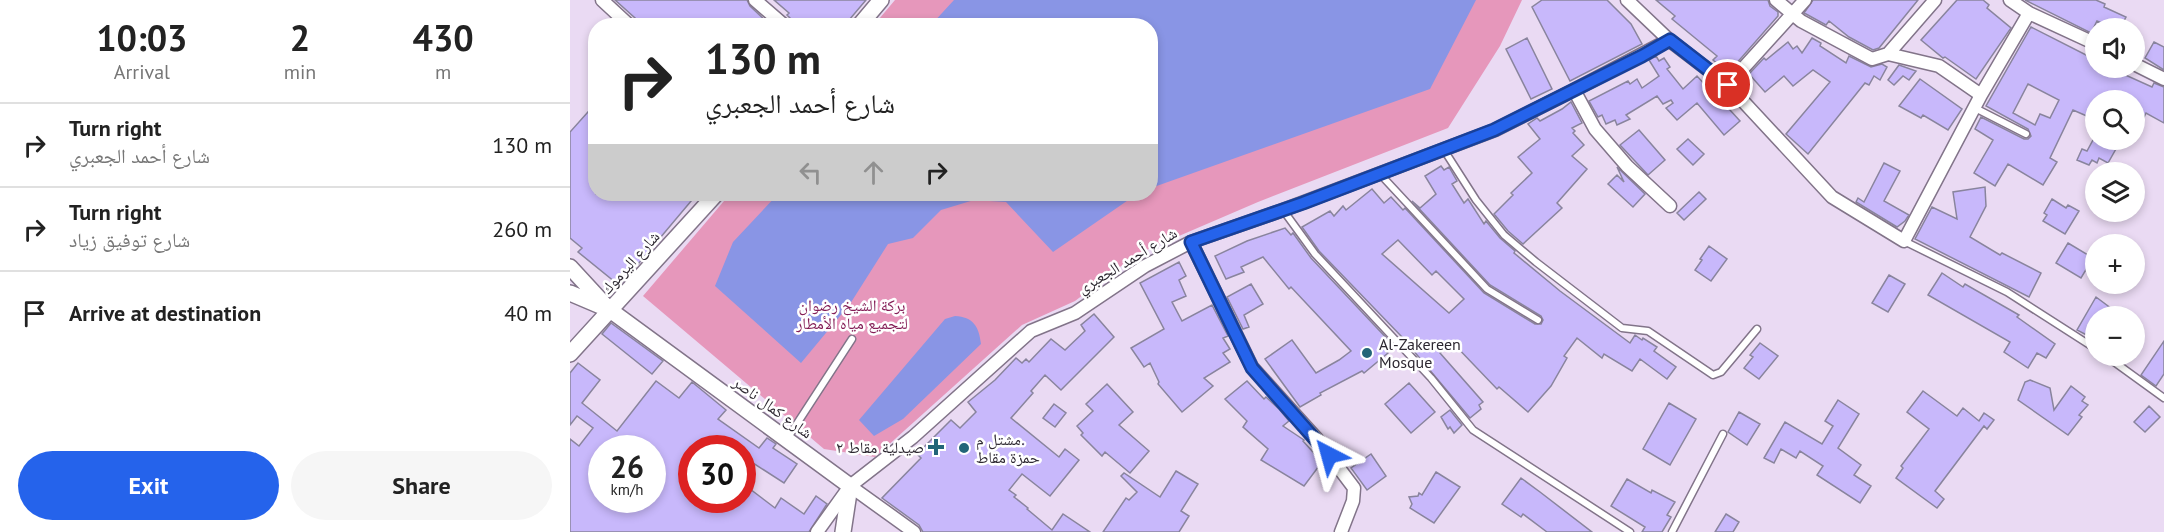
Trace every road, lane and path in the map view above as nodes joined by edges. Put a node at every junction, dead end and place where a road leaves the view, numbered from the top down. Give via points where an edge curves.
1 (602, 0) edge
2 (755, 0) edge
3 (881, 0) edge
4 (1627, 0) edge
5 (1776, 0) edge
6 (1805, 0) edge
7 (1935, 0) edge
8 (2010, 0) edge
9 (2028, 13) junction
10 (1792, 14) junction
11 (621, 18) edge
12 (776, 18) edge
13 (866, 18) edge
14 (2085, 39) edge
15 (1670, 40) junction
16 (1888, 54) junction
17 (2145, 70) edge
18 (2164, 79) edge
19 (1728, 85) junction
20 (1574, 90) junction
21 (1981, 95) junction
22 (1975, 108) junction
23 (2026, 134) dead end
24 (1444, 149) junction
25 (1380, 174) junction
26 (710, 201) edge
27 (1670, 206) dead end
28 (1283, 210) junction
29 (1904, 241) junction
30 (1191, 242) junction
31 (570, 267) edge
32 (570, 293) edge
33 (610, 310) junction
34 (1538, 320) dead end
35 (1757, 329) dead end
36 (852, 339) dead end
37 (2085, 342) edge
38 (570, 354) edge
39 (2120, 366) edge
40 (2164, 398) edge
41 (1723, 434) dead end
42 (787, 440) junction
43 (850, 486) junction
44 (817, 532) edge
45 (843, 532) edge
46 (914, 532) edge
47 (1341, 532) edge
48 (1630, 532) edge
49 (1672, 532) edge

1 - 11 street
2 - 12 street
3 - 13 street
4 - 15 street
5 - 10 street
6 - 10 street
7 - 16 street
8 - 9 street
9 - 14 street
9 - 21 street
10 - 16 street via 1872,59
10 - 19 street
15 - 19 street
15 - 20 street, شارع أحمد الجعبري
16 - 21 street via 1939,66
17 - 18 street
19 - 29 street via 1832,197
20 - 24 street, شارع أحمد الجعبري via 1494,130
20 - 27 street via 1595,129
21 - 22 street
22 - 23 lane
22 - 29 street
24 - 25 street, شارع أحمد الجعبري
24 - 35 lane via 1504,235 1622,328 1648,331 1713,375 1721,372
25 - 28 street, شارع أحمد الجعبري
25 - 34 lane via 1487,289
26 - 33 street, شارع اليرموك
28 - 30 street, شارع أحمد الجعبري
28 - 48 lane via 1316,254 1431,378 1473,430
29 - 37 lane via 2007,292
30 - 43 street, شارع أحمد الجعبري via 1145,266 1075,313 1031,331 913,437
30 - 47 street via 1252,368 1317,439 1354,488
31 - 33 street, شارع كمال ناصر
32 - 33 street, شارع كمال ناصر
33 - 38 street, شارع اليرموك
33 - 42 street, شارع كمال ناصر
36 - 42 lane
39 - 40 lane
41 - 49 lane
42 - 43 street, شارع كمال ناصر
43 - 44 street, شارع أحمد الجعبري
43 - 45 street
43 - 46 street, شارع كمال ناصر

